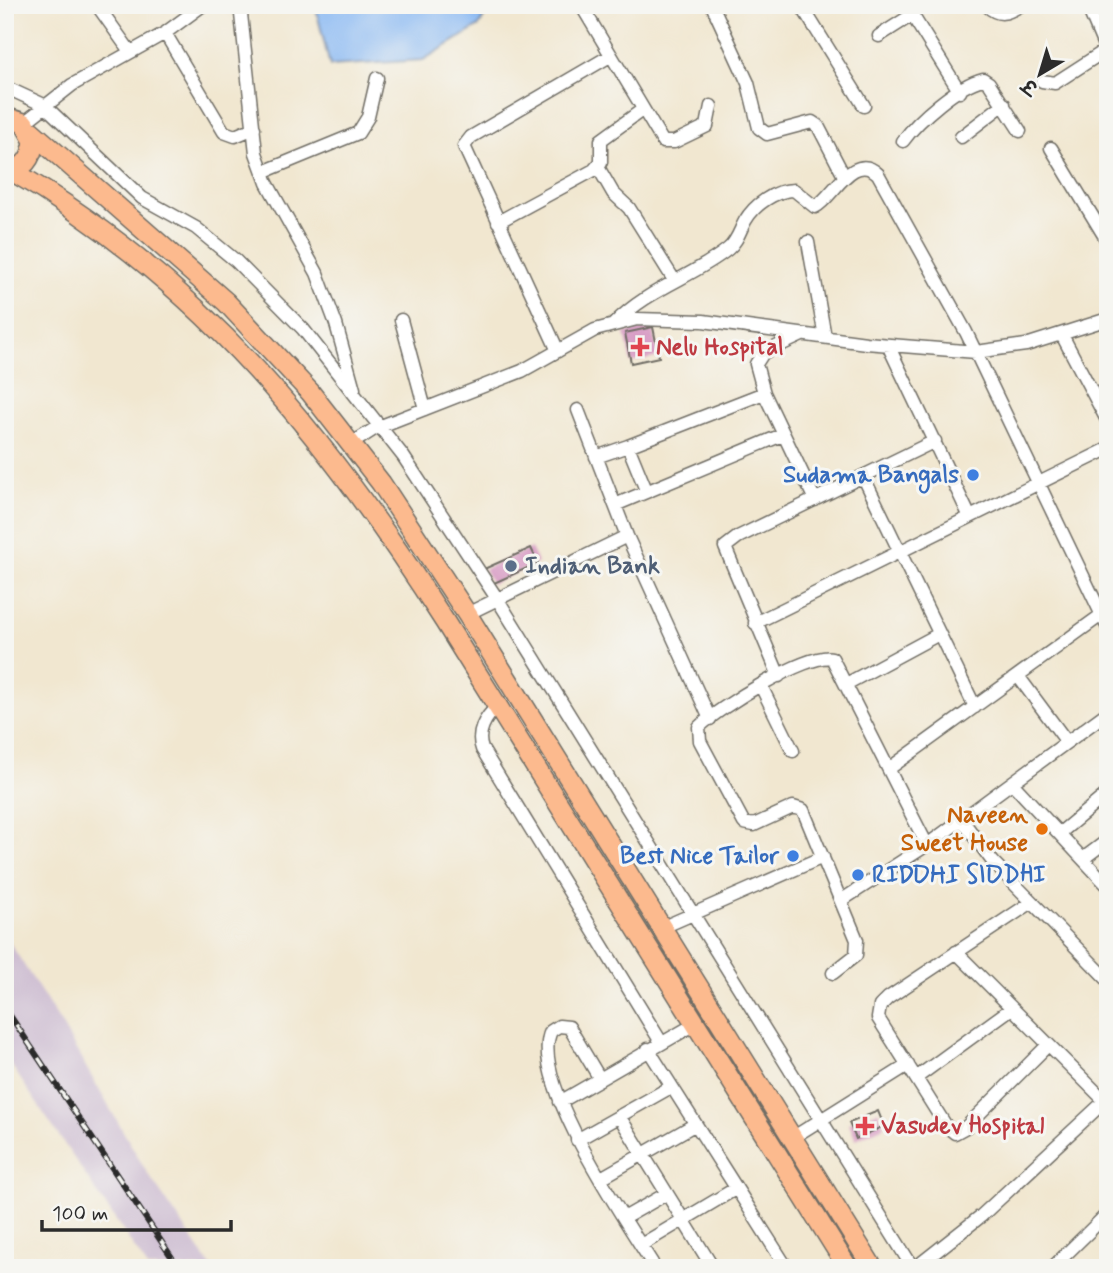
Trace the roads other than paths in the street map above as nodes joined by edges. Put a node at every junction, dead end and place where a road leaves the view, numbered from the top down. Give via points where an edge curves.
1 (97, 5) edge
2 (203, 5) edge
3 (240, 5) edge
4 (712, 5) edge
5 (801, 5) edge
6 (986, 5) edge
7 (1021, 5) edge
8 (1087, 5) edge
9 (587, 7) edge
10 (909, 10) edge
11 (165, 33) junction
12 (879, 36) dead end
13 (129, 50) junction
14 (1107, 52) edge
15 (610, 56) junction
16 (377, 78) dead end
17 (1042, 81) dead end
18 (5, 87) edge
19 (960, 92) junction
20 (1004, 104) junction
21 (44, 105) junction
22 (711, 106) dead end
23 (864, 106) dead end
24 (642, 110) junction
25 (14, 121) edge
26 (254, 128) junction
27 (1020, 131) dead end
28 (961, 137) dead end
29 (903, 141) dead end
30 (1051, 148) dead end
31 (598, 167) junction
32 (9, 171) edge
33 (263, 173) junction
34 (844, 176) junction
35 (498, 222) junction
36 (808, 243) dead end
37 (1108, 243) edge
38 (674, 280) junction
39 (1108, 319) edge
40 (401, 320) dead end
41 (614, 324) junction
42 (803, 334) junction
43 (1062, 335) junction
44 (825, 337) junction
45 (888, 345) junction
46 (558, 351) junction
47 (976, 352) junction
48 (764, 393) junction
49 (356, 395) junction
50 (425, 409) junction
51 (578, 410) dead end
52 (1108, 422) edge
53 (380, 427) junction
54 (782, 435) junction
55 (935, 442) junction
56 (351, 444) junction
57 (628, 446) junction
58 (1108, 449) edge
59 (596, 457) junction
60 (863, 476) junction
61 (1036, 484) junction
62 (646, 490) junction
63 (816, 500) junction
64 (615, 505) junction
65 (970, 517) junction
66 (627, 536) junction
67 (898, 553) junction
68 (498, 600) junction
69 (467, 614) junction
70 (1100, 615) junction
71 (755, 623) junction
72 (1108, 628) edge
73 (939, 634) junction
74 (779, 676) junction
75 (1018, 676) junction
76 (848, 683) junction
77 (761, 686) junction
78 (975, 707) junction
79 (492, 711) junction
80 (1108, 712) edge
81 (710, 719) junction
82 (1068, 742) junction
83 (793, 751) dead end
84 (890, 768) junction
85 (1012, 783) junction
86 (1108, 793) edge
87 (962, 820) junction
88 (1060, 833) junction
89 (1108, 840) edge
90 (927, 845) junction
91 (823, 857) junction
92 (1084, 858) junction
93 (1108, 886) edge
94 (842, 900) junction
95 (1032, 902) junction
96 (691, 913) junction
97 (662, 928) junction
98 (956, 952) junction
99 (833, 973) dead end
100 (1108, 980) edge
101 (1012, 1008) junction
102 (692, 1026) junction
103 (664, 1041) junction
104 (1048, 1045) junction
105 (648, 1049) junction
106 (908, 1065) junction
107 (915, 1077) junction
108 (600, 1079) junction
109 (671, 1087) junction
110 (560, 1101) junction
111 (1107, 1101) edge
112 (620, 1116) junction
113 (821, 1118) junction
114 (694, 1125) junction
115 (792, 1138) junction
116 (577, 1140) junction
117 (641, 1155) junction
118 (601, 1178) junction
119 (735, 1189) junction
120 (666, 1194) junction
121 (1108, 1213) edge
122 (624, 1217) junction
123 (683, 1220) junction
124 (641, 1245) junction
125 (652, 1263) dead end
126 (710, 1263) edge
127 (696, 1268) edge
128 (787, 1268) edge
129 (848, 1268) edge
130 (873, 1268) edge
131 (914, 1268) edge
132 (1052, 1268) edge

1 - 13 street
2 - 11 street
3 - 26 street
4 - 34 street via 748,83 759,128 767,134 812,122
5 - 23 street
6 - 7 street via 998,14
8 - 14 street
9 - 15 street
10 - 12 street
10 - 19 street
11 - 13 street
11 - 26 street via 224,132 235,136
13 - 21 street
14 - 17 street via 1055,83
15 - 24 street
15 - 35 street via 467,141 465,152
16 - 33 street via 368,117 358,133
18 - 21 street
19 - 20 street via 983,79
19 - 29 street via 922,118
20 - 27 street
20 - 28 street
21 - 25 street
21 - 49 street via 142,198 195,228 236,261 303,329
22 - 24 street via 708,126 668,144 659,139
24 - 31 street via 601,140
25 - 32 highway via 34,141 29,160
25 - 56 highway via 226,302 274,351
26 - 33 street
30 - 37 street
31 - 35 street
31 - 38 street
32 - 79 highway via 68,203 143,260 201,312 307,425 384,527
33 - 49 street via 317,273
34 - 38 street via 815,207 794,190 761,203 728,249
34 - 47 street via 865,167 878,174
35 - 46 street
36 - 44 street
38 - 41 street
39 - 43 street
40 - 50 street
41 - 42 street via 657,318
41 - 46 street
42 - 44 street
42 - 48 street via 758,357
43 - 47 street
43 - 52 street
44 - 45 street
45 - 47 street
45 - 55 street
46 - 50 street via 491,385
47 - 61 street
48 - 54 street
48 - 57 street
49 - 53 street
50 - 53 street
51 - 59 street
53 - 56 street
53 - 68 street via 447,519
54 - 62 street
54 - 63 street
55 - 60 street
55 - 65 street
56 - 69 highway
57 - 59 street
57 - 62 street
58 - 61 street
59 - 64 street
60 - 63 street
60 - 67 street
61 - 65 street
61 - 70 street
62 - 64 street
63 - 71 street via 725,547
64 - 66 street
65 - 67 street
66 - 68 street
66 - 81 street
67 - 71 street
67 - 73 street
68 - 69 street
68 - 96 street
69 - 97 highway
70 - 72 street
70 - 75 street
71 - 74 street
73 - 76 street
73 - 78 street
74 - 76 street via 824,656 837,662
74 - 77 street
75 - 78 street
75 - 82 street
76 - 84 street
77 - 81 street
77 - 83 street
78 - 84 street
79 - 102 highway
79 - 103 street via 481,730 482,749
80 - 82 street
81 - 91 street via 699,727 700,741 744,823 754,825 798,807
82 - 85 street
84 - 90 street
85 - 87 street
85 - 88 street
86 - 88 street
87 - 90 street
87 - 95 street via 993,862
88 - 92 street
89 - 92 street
90 - 94 street
91 - 94 street
91 - 96 street
92 - 93 street
94 - 99 street via 858,948 852,959
95 - 98 street
95 - 100 street
96 - 97 street
96 - 113 street
97 - 115 highway
98 - 101 street
98 - 106 street via 888,998 878,1012 880,1024
101 - 104 street
101 - 107 street
102 - 103 street
102 - 129 highway
103 - 105 street
104 - 107 street via 955,1133
104 - 111 street
105 - 108 street
105 - 109 street
106 - 107 street
106 - 113 street
108 - 110 street
108 - 110 street via 571,1030 559,1026 548,1040
109 - 112 street
109 - 114 street
110 - 116 street
111 - 131 street via 981,1216
112 - 116 street
112 - 117 street
113 - 115 street
113 - 131 street
114 - 117 street
114 - 119 street
115 - 130 highway
116 - 118 street
117 - 118 street
117 - 120 street
118 - 122 street
119 - 123 street
119 - 128 street
120 - 122 street
120 - 123 street
121 - 132 street
122 - 124 street
123 - 124 street
123 - 126 street
124 - 125 street
126 - 127 street

